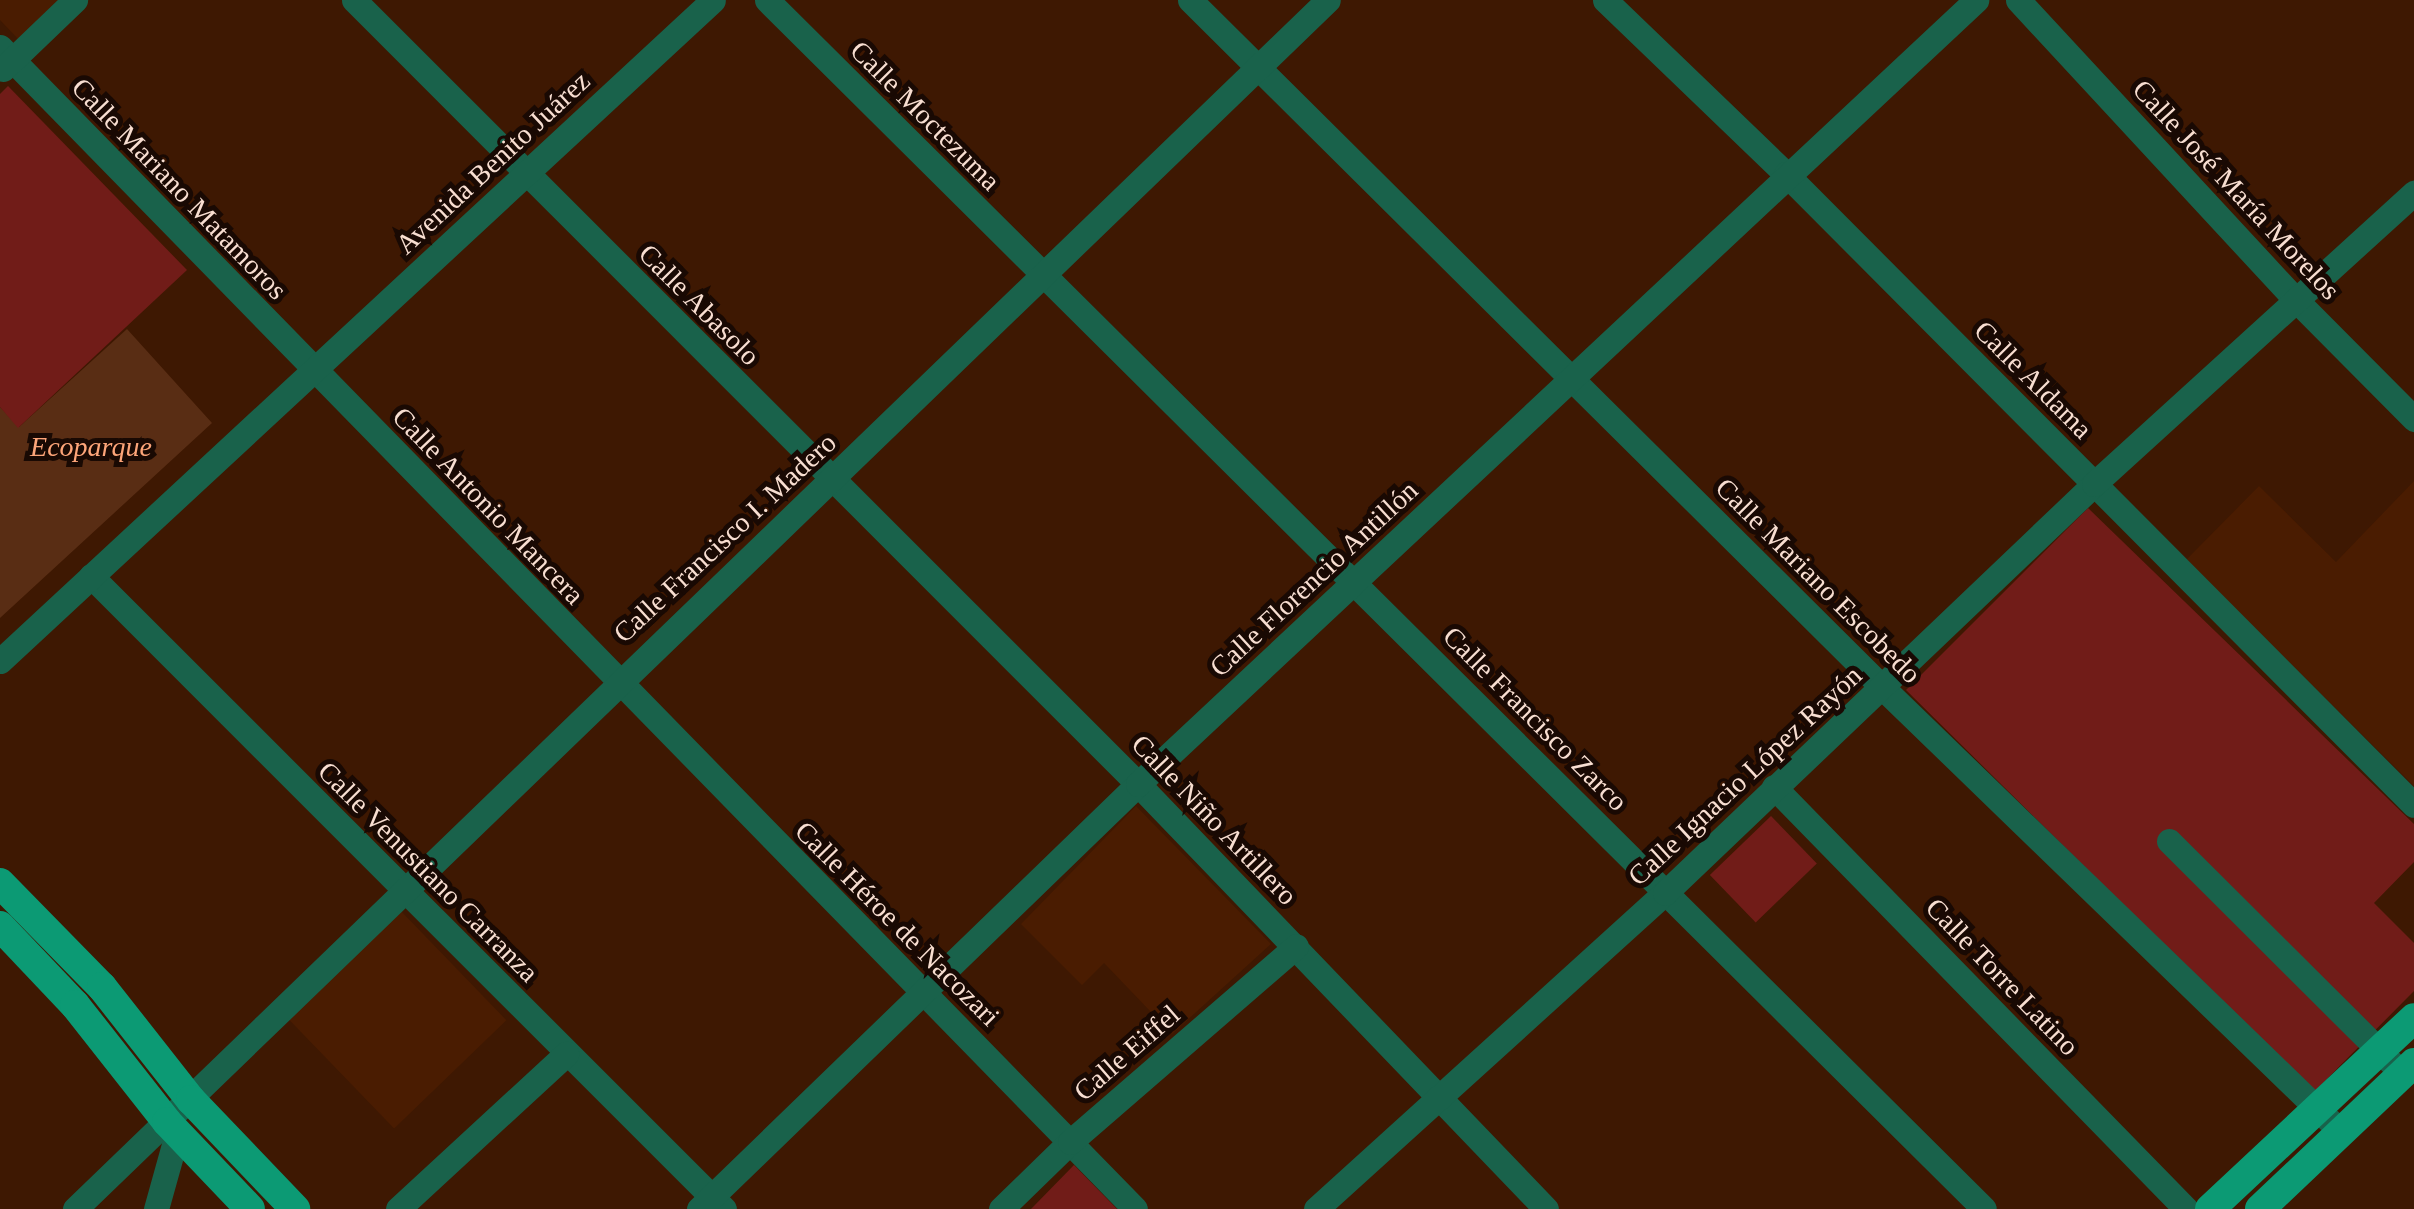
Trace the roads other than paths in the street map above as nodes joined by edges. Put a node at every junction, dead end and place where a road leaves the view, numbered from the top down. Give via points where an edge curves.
1 (75, 0) edge
2 (354, 0) edge
3 (713, 0) edge
4 (768, 0) edge
5 (1190, 0) edge
6 (1328, 0) edge
7 (1605, 0) edge
8 (1976, 0) edge
9 (2018, 0) edge
10 (4, 60) edge
11 (1257, 68) junction
12 (524, 172) junction
13 (1786, 174) junction
14 (2414, 193) edge
15 (1040, 274) junction
16 (2296, 300) junction
17 (316, 372) junction
18 (1570, 379) junction
19 (2414, 419) edge
20 (831, 481) junction
21 (2094, 484) junction
22 (91, 576) junction
23 (1356, 581) junction
24 (0, 661) edge
25 (617, 682) junction
26 (1883, 688) junction
27 (1138, 784) junction
28 (1774, 788) junction
29 (2414, 805) edge
30 (2169, 841) dead end
31 (0, 884) edge
32 (404, 892) junction
33 (1665, 893) junction
34 (0, 926) edge
35 (1296, 946) junction
36 (921, 992) junction
37 (2414, 1018) edge
38 (2379, 1050) junction
39 (566, 1054) junction
40 (2408, 1068) edge
41 (1436, 1097) junction
42 (191, 1100) junction
43 (2316, 1108) junction
44 (172, 1128) junction
45 (2341, 1133) junction
46 (1070, 1142) junction
47 (712, 1205) edge
48 (75, 1209) edge
49 (156, 1209) edge
50 (250, 1209) edge
51 (295, 1209) edge
52 (398, 1209) edge
53 (1001, 1209) edge
54 (1135, 1209) edge
55 (1316, 1209) edge
56 (1546, 1209) edge
57 (1984, 1209) edge
58 (2186, 1209) edge
59 (2210, 1209) edge
60 (2260, 1209) edge

1 - 10 street
2 - 12 street, Calle Abasolo
3 - 12 street, Avenida Benito Juárez
4 - 15 street, Calle Moctezuma
5 - 11 street, Calle Mariano Escobedo
6 - 11 street, Calle Francisco I. Madero
7 - 13 street, Calle Aldama
8 - 13 street, Calle Florencio Antillón
9 - 16 street, Calle José María Morelos
10 - 17 street, Calle Mariano Matamoros
11 - 15 street, Calle Francisco I. Madero
11 - 18 street, Calle Mariano Escobedo
12 - 17 street, Avenida Benito Juárez
12 - 20 street, Calle Abasolo
13 - 18 street, Calle Florencio Antillón
13 - 21 street, Calle Aldama
14 - 16 street, Calle Ignacio López Rayón
15 - 20 street, Calle Francisco I. Madero
15 - 23 street, Calle Francisco Zarco
16 - 19 street, Calle José María Morelos
16 - 21 street, Calle Ignacio López Rayón
17 - 22 street, Avenida Benito Juárez
17 - 25 street, Calle Antonio Mancera
18 - 23 street, Calle Florencio Antillón
18 - 26 street, Calle Mariano Escobedo
20 - 25 street, Calle Francisco I. Madero
20 - 27 street, Calle Niño Artillero
21 - 26 street, Calle Ignacio López Rayón
21 - 29 street, Calle Aldama
22 - 24 street, Avenida Benito Juárez
22 - 32 street, Calle Venustiano Carranza
23 - 27 street, Calle Florencio Antillón
23 - 33 street, Calle Francisco Zarco
25 - 32 street, Calle Francisco I. Madero
25 - 36 street, Calle Héroe de Nacozari
26 - 28 street, Calle Ignacio López Rayón
26 - 43 street, Calle Mariano Escobedo
27 - 35 street, Calle Niño Artillero
27 - 36 street, Calle Florencio Antillón
28 - 33 street, Calle Ignacio López Rayón
28 - 58 street, Calle Torre Latino
30 - 38 street
31 - 42 main road via 102,987
32 - 39 street, Calle Venustiano Carranza
32 - 42 street, Calle Francisco I. Madero
33 - 41 street, Calle Ignacio López Rayón
33 - 57 street, Calle Francisco Zarco
34 - 44 main road via 75,1005
35 - 41 street, Calle Niño Artillero
35 - 46 street, Calle Eiffel
36 - 46 street, Calle Héroe de Nacozari
36 - 47 street, Calle Florencio Antillón
37 - 38 main road
38 - 40 street
38 - 43 main road
39 - 47 street, Calle Venustiano Carranza
39 - 52 street
40 - 45 main road
41 - 55 street, Calle Ignacio López Rayón
41 - 56 street, Calle Niño Artillero
42 - 44 street, Calle Francisco I. Madero
42 - 51 main road
43 - 45 street, Calle Mariano Escobedo
43 - 59 main road
44 - 48 street, Calle Francisco I. Madero
44 - 49 street
44 - 50 main road
45 - 60 main road
46 - 53 street, Calle Eiffel
46 - 54 street, Calle Héroe de Nacozari

